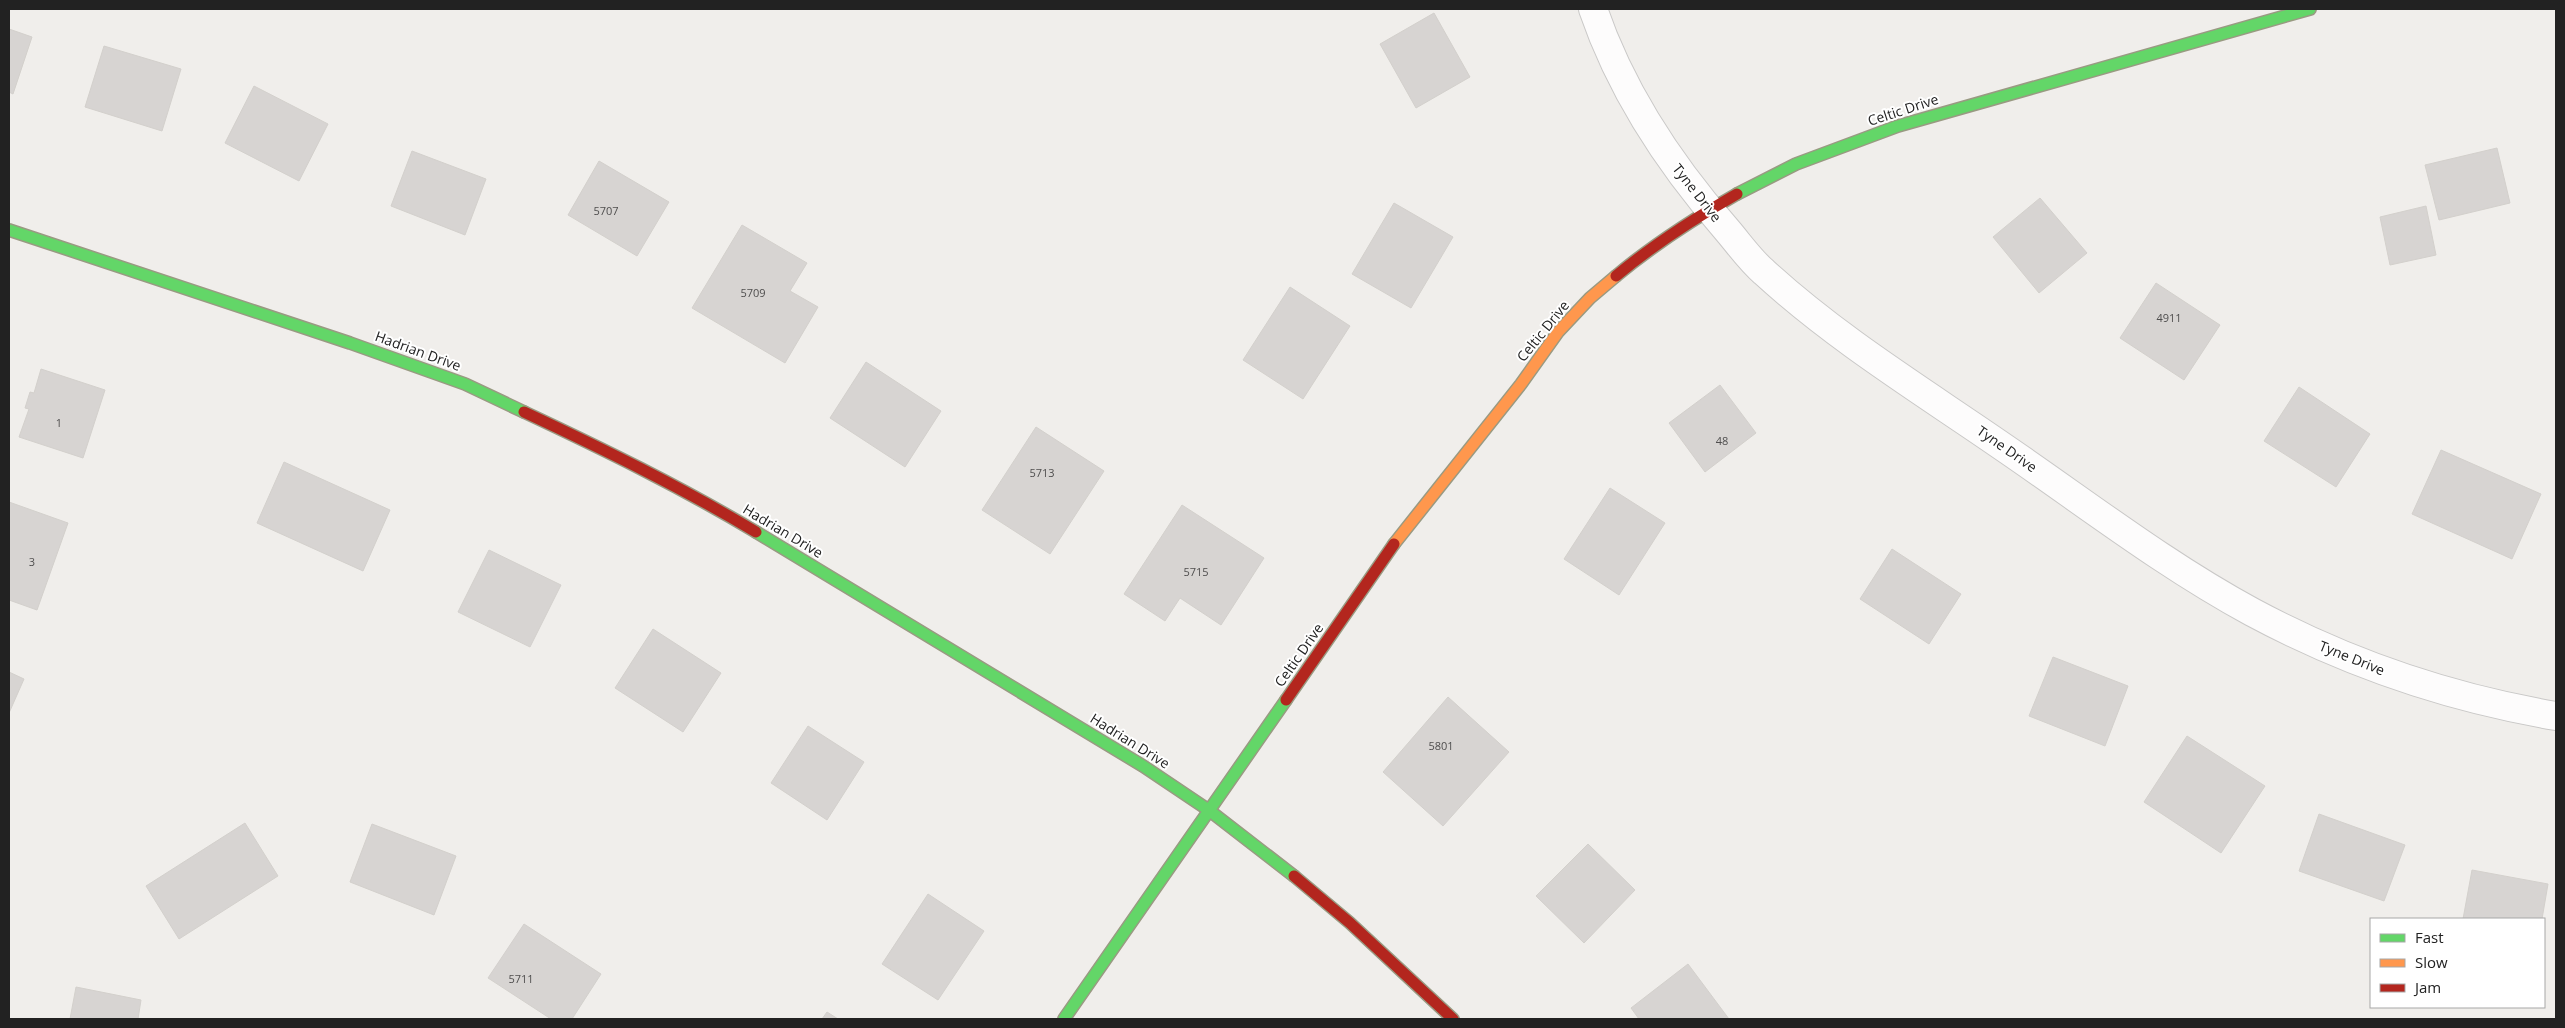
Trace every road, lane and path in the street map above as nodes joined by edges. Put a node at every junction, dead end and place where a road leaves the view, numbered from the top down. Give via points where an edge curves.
1 (1593, 9) edge
2 (2310, 9) edge
3 (1709, 210) junction
4 (9, 230) edge
5 (2556, 716) edge
6 (1210, 811) junction
7 (1064, 1019) edge
8 (1453, 1019) edge

1 - 3 street, Tyne Drive via 1625,86 1660,144
2 - 3 street, Celtic Drive via 1898,126 1796,164
3 - 5 street, Tyne Drive via 1762,271 1824,322 2172,563 2251,611 2315,643 2379,669 2509,708
3 - 6 street, Celtic Drive via 1639,257 1590,298 1558,332 1521,384 1404,530
4 - 6 street, Hadrian Drive via 465,384 604,449 700,499 940,642 1143,766
6 - 7 street, Celtic Drive
6 - 8 street, Hadrian Drive via 1350,922

